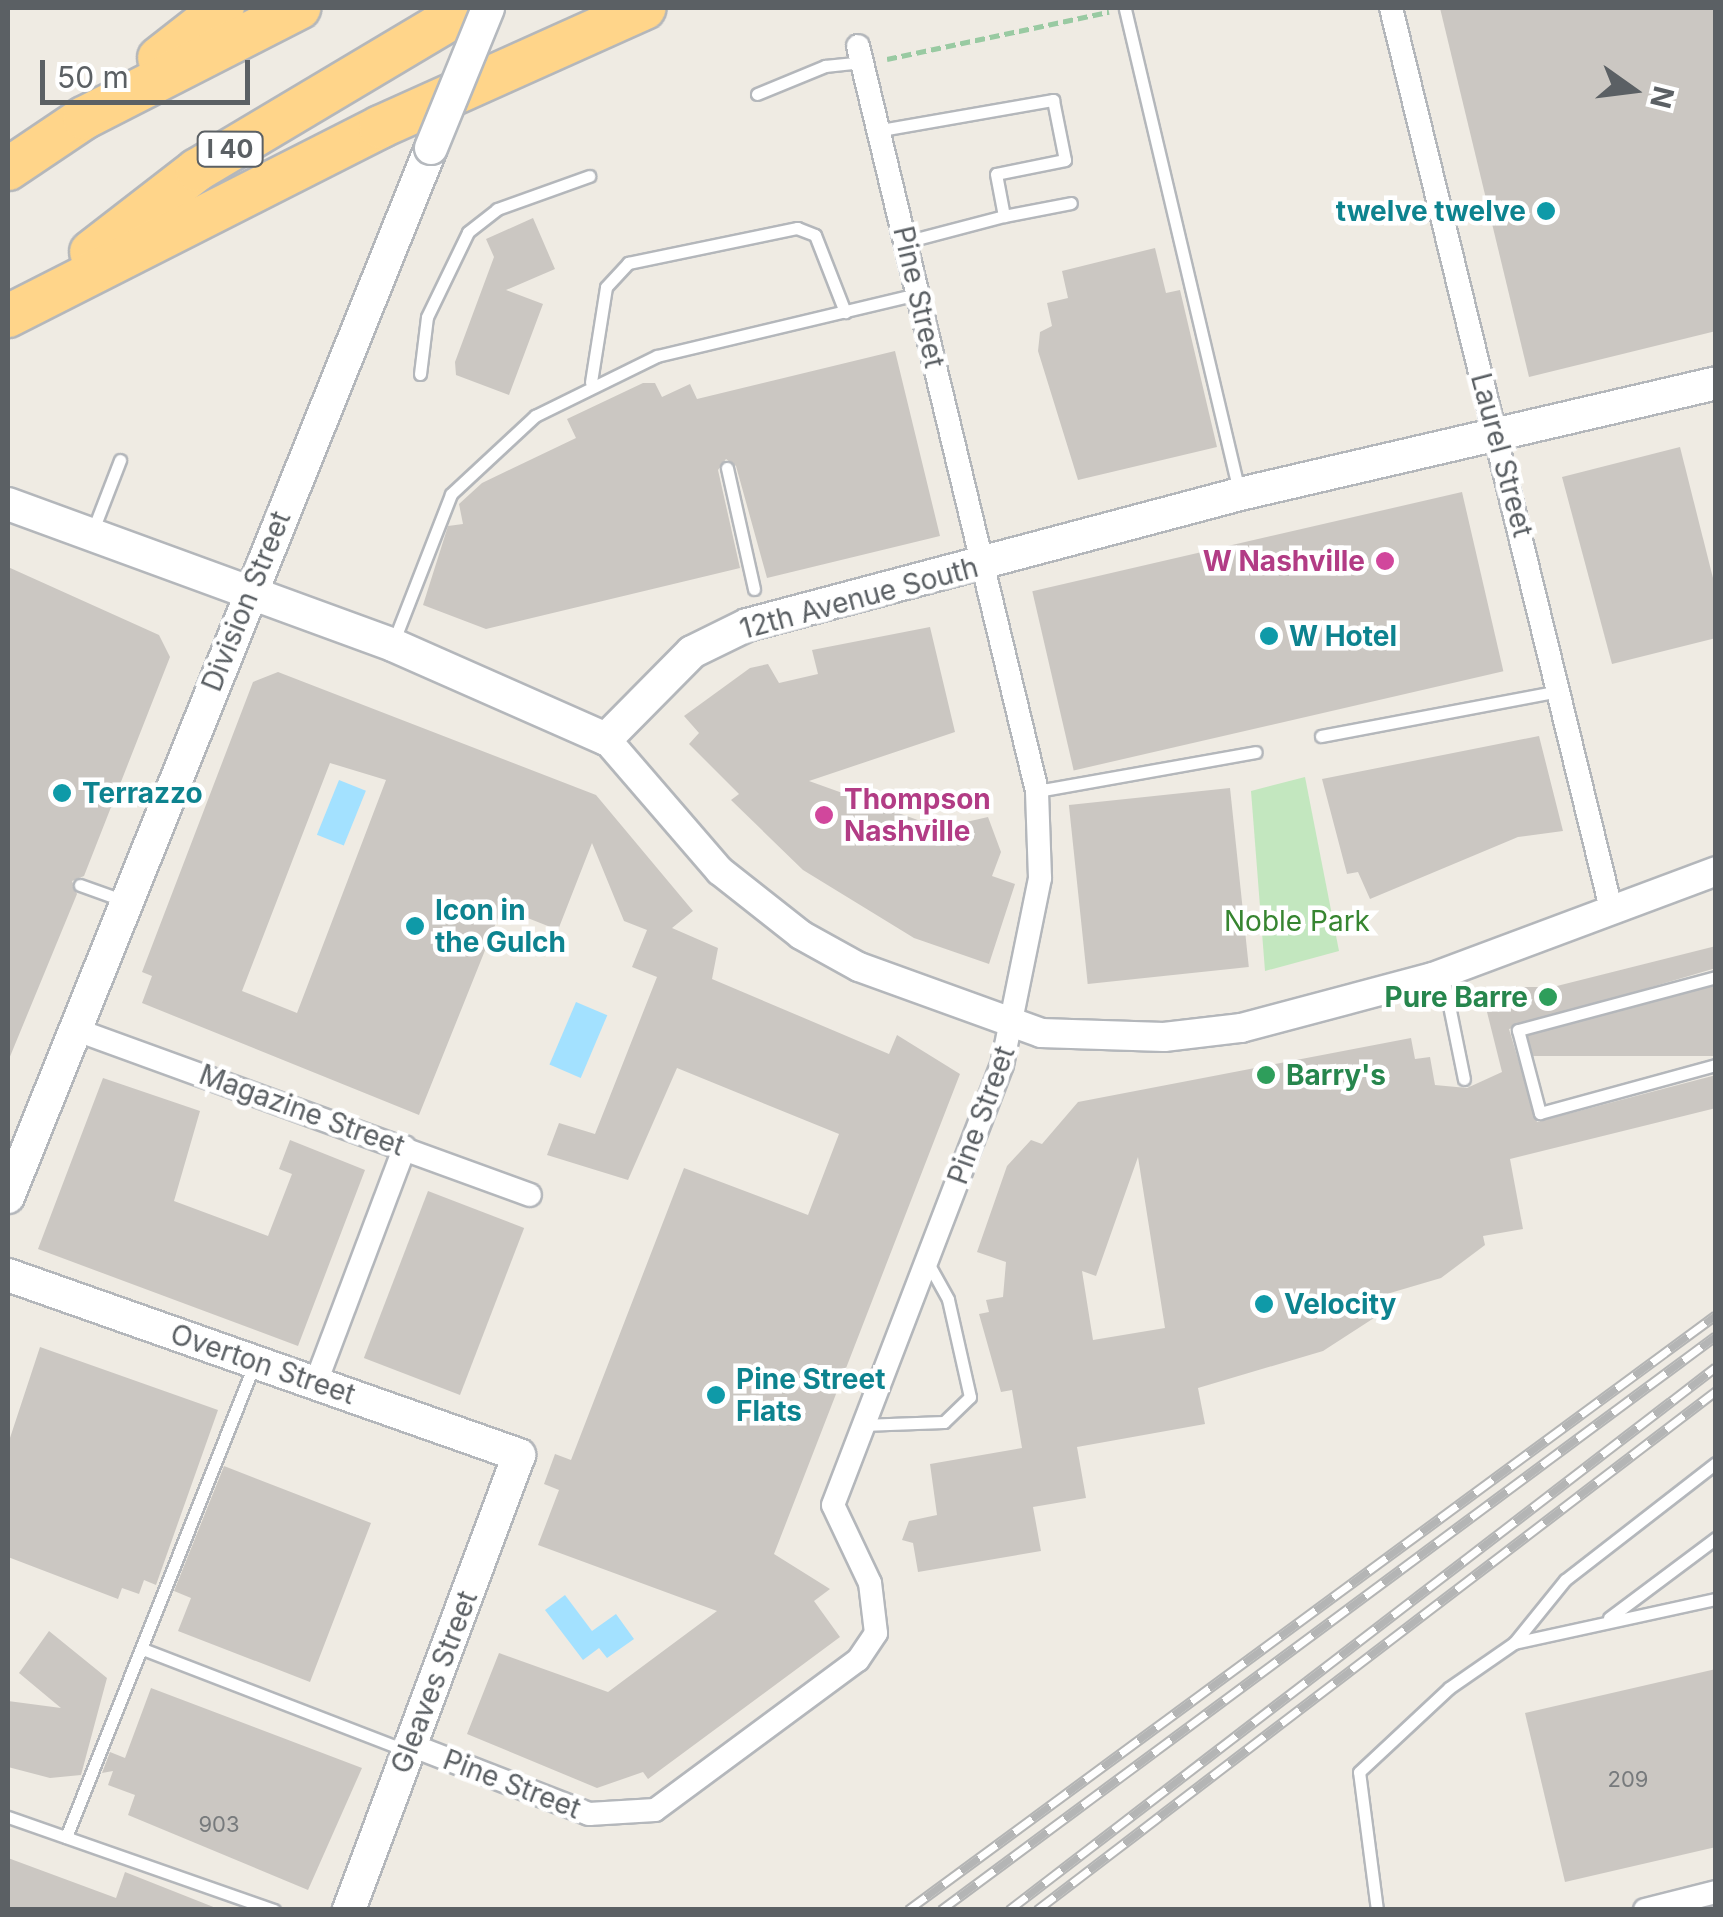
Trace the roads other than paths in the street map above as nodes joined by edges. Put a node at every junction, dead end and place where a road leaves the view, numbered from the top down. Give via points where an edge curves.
1 (223, 8) edge
2 (299, 8) edge
3 (469, 8) edge
4 (488, 8) edge
5 (646, 8) edge
6 (1391, 8) edge
7 (1124, 9) edge
8 (860, 54) joint
9 (757, 94) dead end
10 (84, 118) junction
11 (881, 130) junction
12 (8, 169) edge
13 (589, 176) dead end
14 (1071, 203) dead end
15 (1004, 216) junction
16 (906, 242) junction
17 (918, 294) junction
18 (844, 312) junction
19 (8, 316) edge
20 (420, 374) dead end
21 (592, 382) junction
22 (1716, 383) edge
23 (1498, 436) junction
24 (120, 460) dead end
25 (727, 468) dead end
26 (1240, 494) junction
27 (8, 504) edge
28 (91, 534) junction
29 (984, 564) junction
30 (754, 590) dead end
31 (250, 591) junction
32 (393, 644) junction
33 (1560, 691) junction
34 (1321, 736) dead end
35 (606, 739) junction
36 (1256, 752) dead end
37 (1037, 791) junction
38 (1716, 871) edge
39 (80, 885) dead end
40 (125, 901) junction
41 (1610, 904) junction
42 (1442, 973) junction
43 (1716, 977) edge
44 (1014, 1022) junction
45 (74, 1029) junction
46 (1716, 1066) edge
47 (1464, 1080) dead end
48 (405, 1147) junction
49 (15, 1155) edge
50 (530, 1194) dead end
51 (8, 1197) edge
52 (926, 1260) junction
53 (8, 1275) edge
54 (255, 1361) junction
55 (316, 1382) junction
56 (862, 1426) junction
57 (519, 1455) joint
58 (1716, 1463) edge
59 (1716, 1538) edge
60 (1716, 1599) edge
61 (1606, 1620) junction
62 (1514, 1643) junction
63 (144, 1649) junction
64 (409, 1748) junction
65 (8, 1817) edge
66 (66, 1838) junction
67 (1716, 1892) edge
68 (274, 1910) edge
69 (349, 1910) edge
70 (1377, 1910) edge
71 (1645, 1910) edge

1 - 10 highway
2 - 10 highway
3 - 19 highway, I 40 via 197,170
4 - 31 main road, Division Street, bridge
5 - 19 highway via 380,127
6 - 23 street, Laurel Street
7 - 26 lane
8 - 9 lane
8 - 11 street, Pine Street
10 - 12 highway
11 - 15 lane via 1053,100 1065,160 996,174
11 - 16 street, Pine Street
13 - 20 lane via 496,210 468,232 427,317
14 - 15 lane
15 - 16 lane
16 - 17 street, Pine Street
17 - 18 lane
17 - 29 street, Pine Street
18 - 21 lane via 657,356
18 - 21 lane via 824,251 797,228 628,263 606,287
21 - 32 lane via 534,416 458,484
22 - 23 main road, 12th Avenue South
23 - 26 main road, 12th Avenue South
23 - 33 street, Laurel Street
24 - 28 lane
25 - 30 lane
26 - 29 main road, 12th Avenue South
27 - 28 main road
28 - 31 main road
29 - 35 main road, 12th Avenue South via 747,625 692,652
29 - 37 street, Pine Street
31 - 32 main road
31 - 40 main road, Division Street
32 - 35 main road
33 - 34 lane
33 - 41 street, Laurel Street
35 - 44 street via 720,871 801,936
36 - 37 lane
37 - 44 street, Pine Street via 1040,878
38 - 41 street
39 - 40 lane
40 - 45 main road, Division Street
41 - 42 street
42 - 44 street via 1241,1028 1102,1038
42 - 47 lane
43 - 46 lane via 1518,1030 1540,1114
44 - 52 street, Pine Street
45 - 48 street, Magazine Street
45 - 49 main road, Division Street
48 - 50 street, Magazine Street
48 - 55 street
49 - 51 main road, Division Street
52 - 56 street, Pine Street
52 - 56 lane via 948,1299 970,1397 944,1422
53 - 54 main road, Overton Street
54 - 55 main road, Overton Street
54 - 63 lane
55 - 57 main road, Overton Street
56 - 64 street, Pine Street via 833,1505 870,1582 876,1633 858,1660 679,1798 626,1816 589,1814
57 - 64 main road, Gleaves Street
58 - 62 lane via 1565,1580
59 - 61 lane
60 - 61 lane
61 - 62 lane
62 - 70 lane via 1449,1688 1359,1772
63 - 64 lane
63 - 66 lane
64 - 69 main road, Gleaves Street
65 - 66 lane
66 - 68 lane
67 - 71 street

